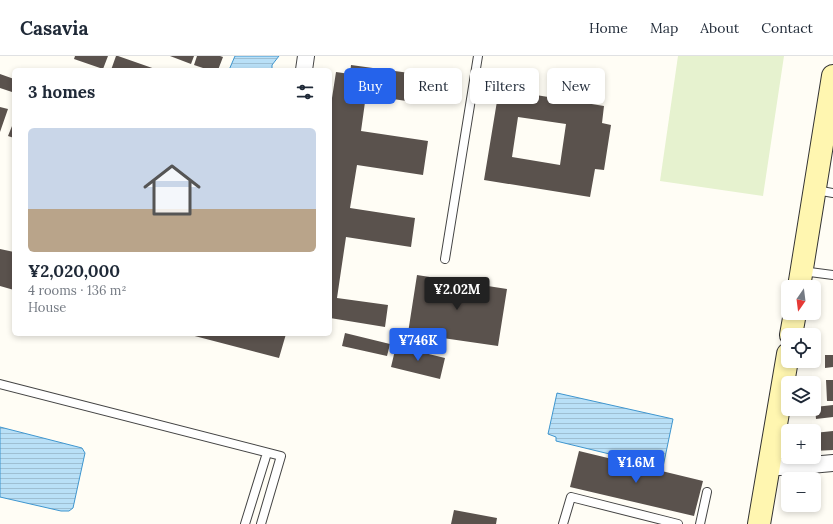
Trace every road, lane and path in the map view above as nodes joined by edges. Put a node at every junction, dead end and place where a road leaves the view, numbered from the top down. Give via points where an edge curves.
1 (306, 56) edge
2 (478, 56) edge
3 (304, 68) edge
4 (833, 76) edge
5 (824, 191) edge
6 (445, 259) dead end
7 (833, 275) edge
8 (801, 279) edge
9 (786, 368) edge
10 (0, 384) edge
11 (267, 453) junction
12 (833, 463) edge
13 (769, 467) junction
14 (707, 492) dead end
15 (245, 524) edge
16 (261, 524) edge
17 (563, 524) edge
18 (678, 524) edge
19 (700, 524) edge
20 (759, 524) edge

1 - 3 street
2 - 6 lane
4 - 5 main road
5 - 8 main road
7 - 8 lane
9 - 13 main road
10 - 11 lane
11 - 15 lane
11 - 16 lane via 280,456
12 - 13 street
13 - 20 main road
14 - 19 lane
17 - 18 lane via 571,497

